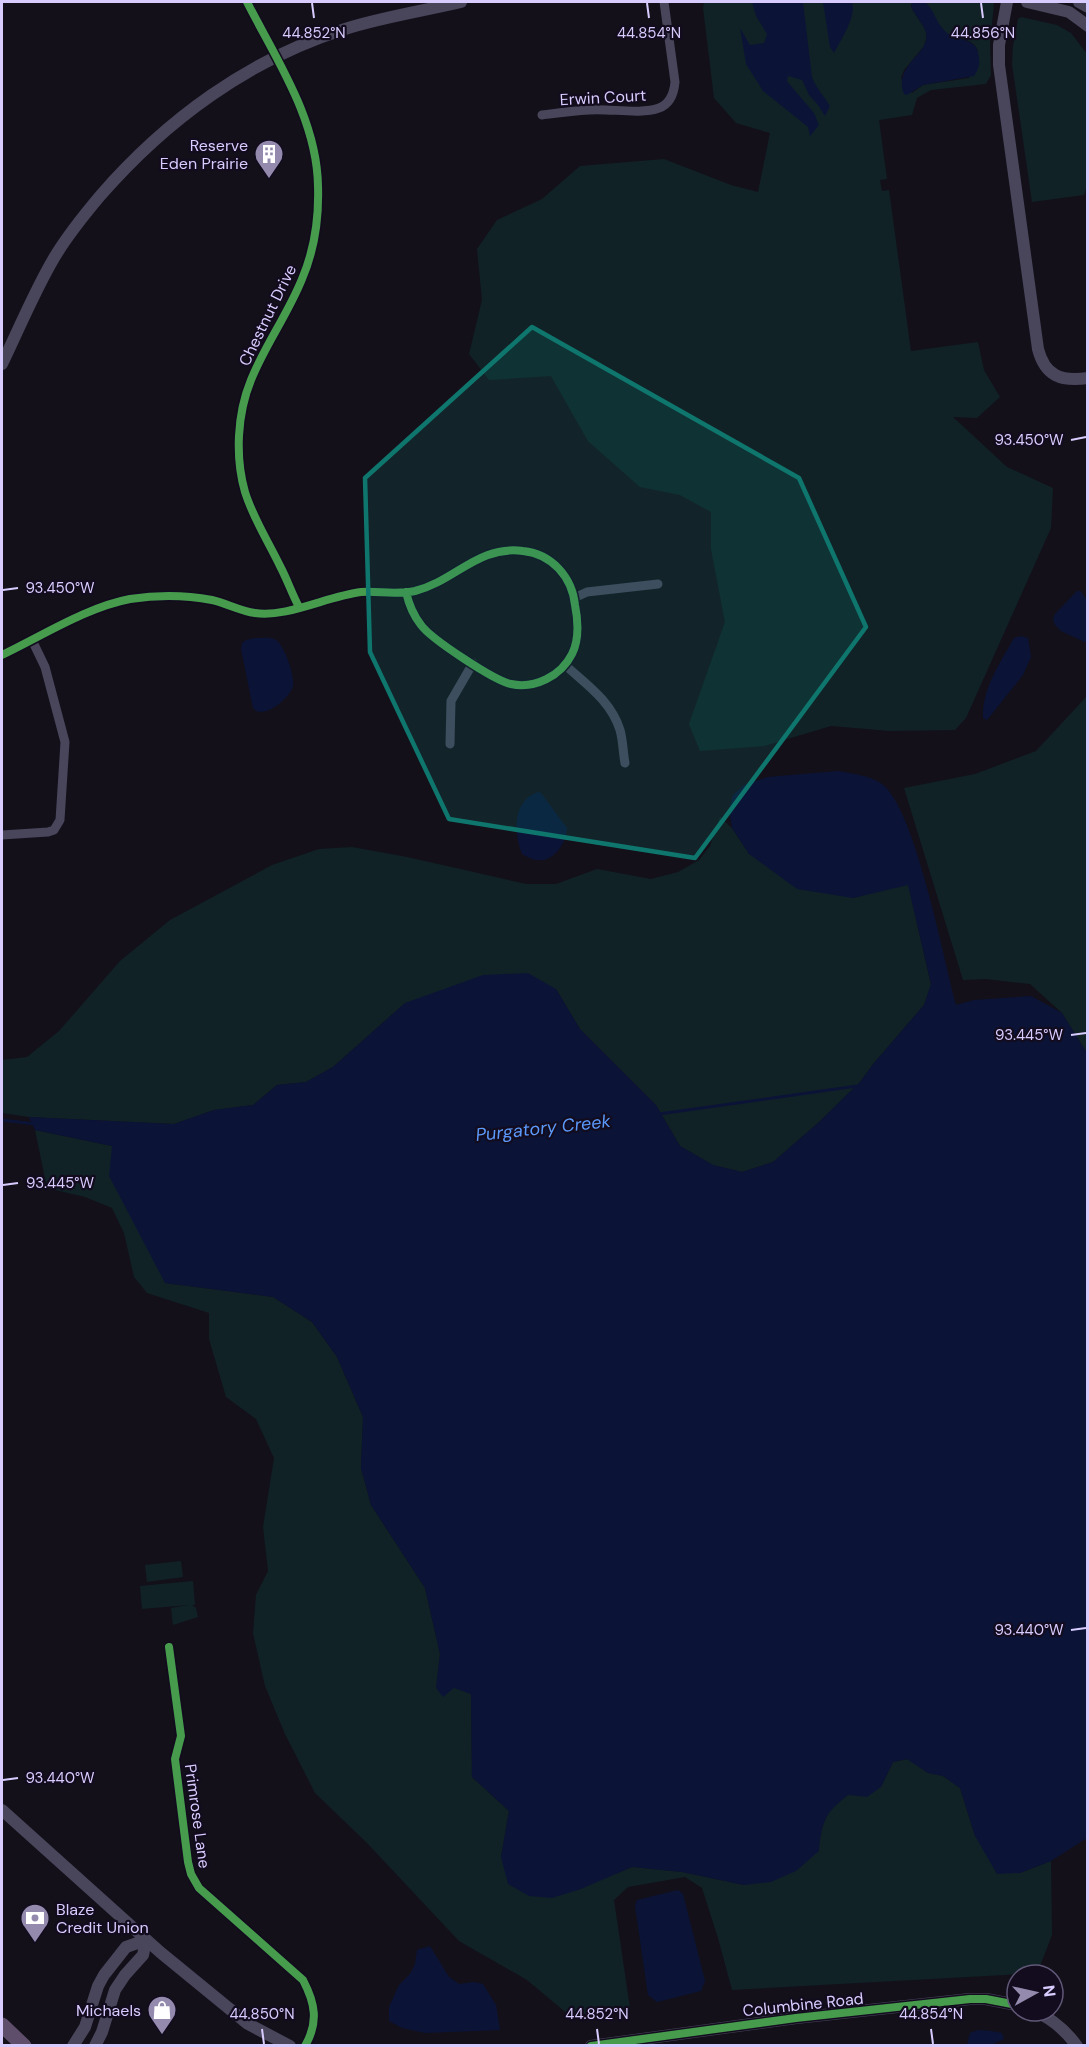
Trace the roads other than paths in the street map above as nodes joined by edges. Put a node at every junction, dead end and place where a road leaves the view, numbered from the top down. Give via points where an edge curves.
1 (247, 2) edge
2 (461, 2) edge
3 (664, 2) edge
4 (1007, 2) edge
5 (1027, 2) edge
6 (1079, 2) edge
7 (1088, 7) edge
8 (1088, 26) edge
9 (276, 57) junction
10 (542, 116) dead end
11 (2, 364) edge
12 (1088, 378) edge
13 (657, 584) dead end
14 (406, 592) junction
15 (574, 598) junction
16 (299, 607) junction
17 (32, 640) junction
18 (2, 655) edge
19 (472, 663) junction
20 (565, 665) junction
21 (450, 744) dead end
22 (625, 763) dead end
23 (2, 835) edge
24 (169, 1647) dead end
25 (2, 1810) edge
26 (146, 1940) junction
27 (1005, 2003) edge
28 (1055, 2023) edge
29 (2, 2025) edge
30 (24, 2046) edge
31 (73, 2046) edge
32 (95, 2046) edge
33 (290, 2046) edge
34 (305, 2046) edge
35 (591, 2046) edge
36 (1077, 2046) edge

1 - 9 street, Chestnut Drive
2 - 9 street via 346,28
3 - 10 street, Erwin Court via 675,82 669,101 650,110 591,110
4 - 12 street via 999,65 1038,349 1044,365 1057,376
5 - 8 street via 1063,9
6 - 7 street
9 - 11 street via 231,81 190,110 116,178 54,258
9 - 16 street, Chestnut Drive via 296,96 315,155 317,216 303,277 250,381 239,436 240,464 256,518
13 - 15 street via 587,592
14 - 15 street via 430,586 478,558 522,550 536,553 560,569
14 - 16 street via 363,592
14 - 19 street via 409,606 422,627
15 - 20 street via 576,638
16 - 17 street via 258,614 187,597 130,599
17 - 18 street
17 - 23 street via 45,667 65,742 60,820 48,832
19 - 20 street via 509,684 525,686 553,676
19 - 21 street via 451,700
20 - 22 street via 597,693 613,714 621,731
24 - 34 street, Primrose Lane via 181,1736 176,1759 191,1874 199,1888 303,1980 315,2010 315,2024
25 - 26 street
26 - 31 street via 126,1947 104,1975 86,2027
26 - 32 street via 143,1955 115,1990
26 - 33 street via 248,2024
27 - 35 street, Columbine Road via 970,1999
28 - 36 street
29 - 30 main road

